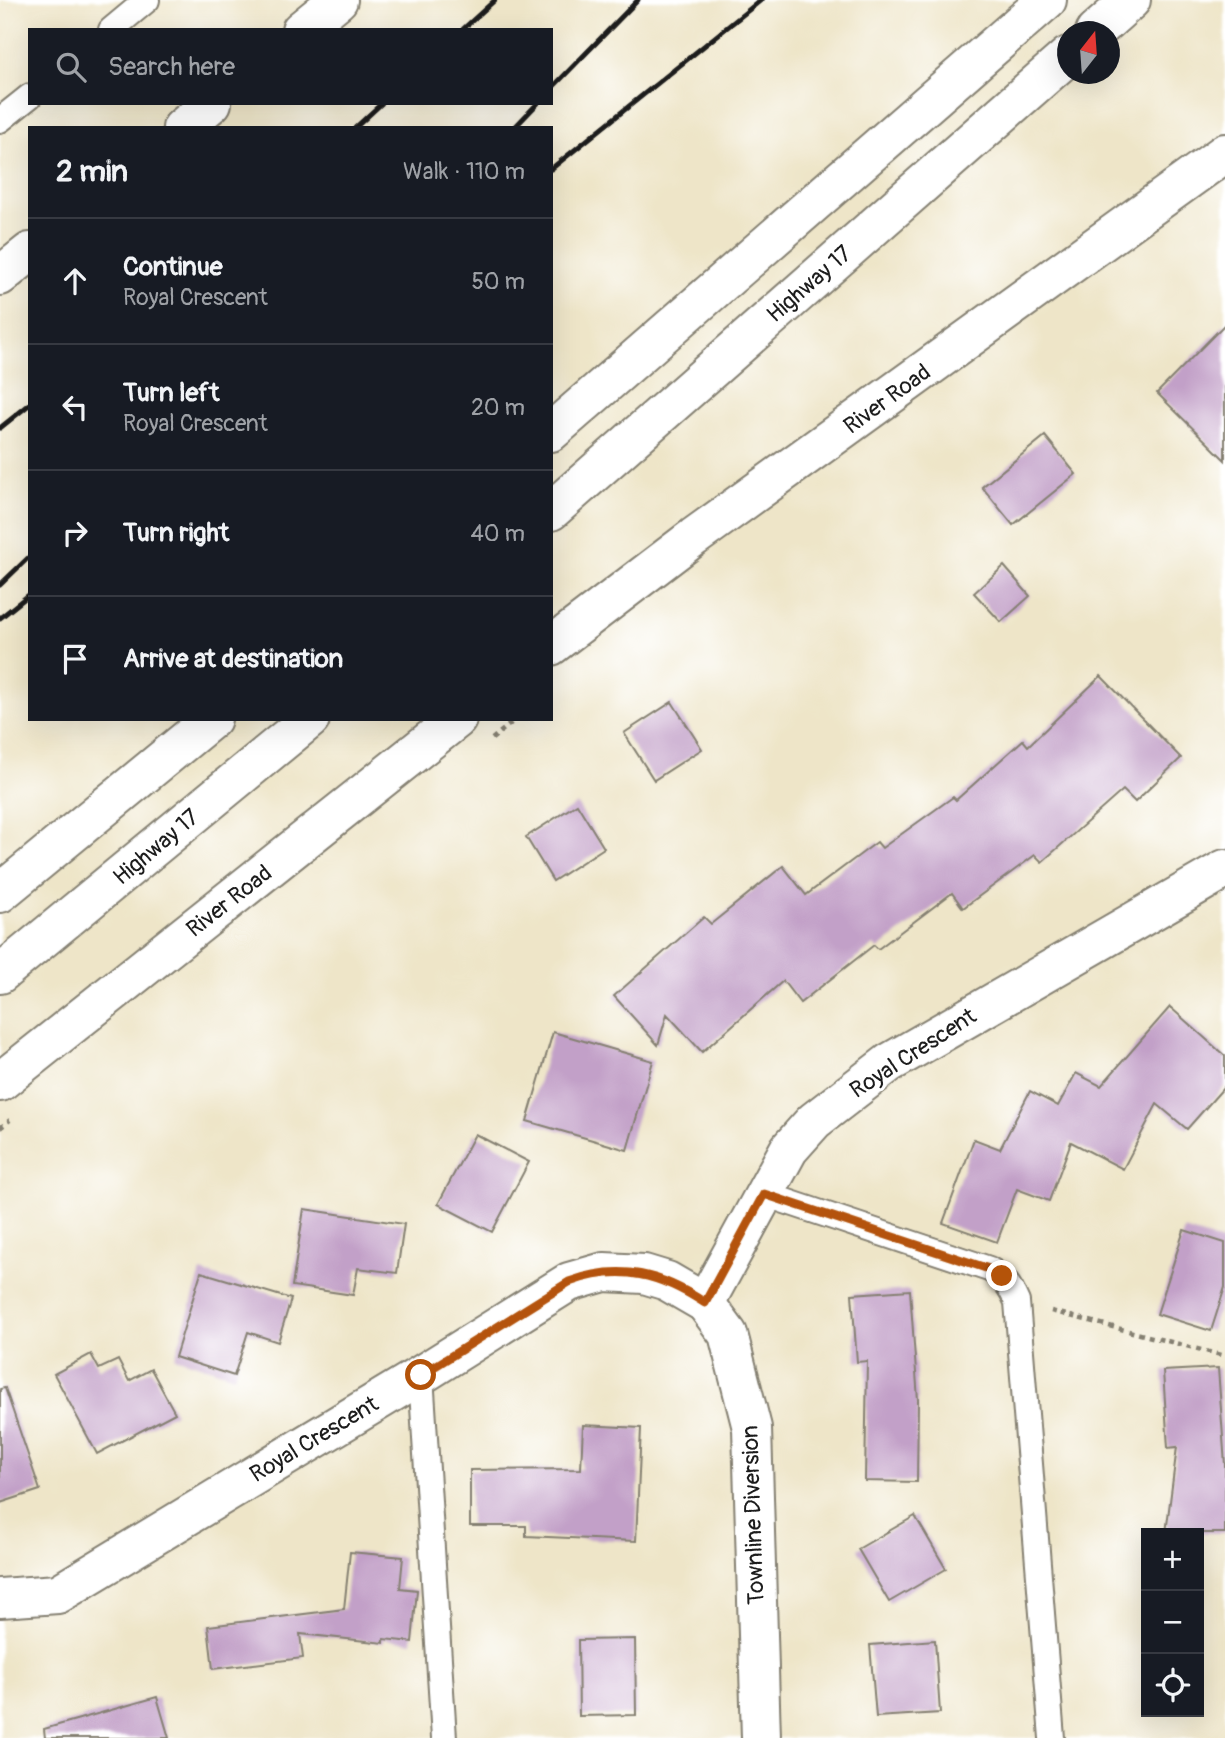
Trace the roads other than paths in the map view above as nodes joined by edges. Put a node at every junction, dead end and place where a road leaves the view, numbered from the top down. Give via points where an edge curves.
1 (147, 0) edge
2 (338, 0) edge
3 (1047, 0) edge
4 (1131, 0) edge
5 (1107, 21) edge
6 (113, 28) edge
7 (303, 28) edge
8 (1057, 66) edge
9 (28, 98) edge
10 (210, 105) edge
11 (0, 120) edge
12 (184, 126) edge
13 (1225, 153) edge
14 (28, 254) edge
15 (0, 276) edge
16 (553, 430) edge
17 (553, 509) edge
18 (553, 644) edge
19 (210, 721) edge
20 (308, 721) edge
21 (454, 721) edge
22 (1225, 869) edge
23 (0, 893) edge
24 (0, 974) edge
25 (0, 1082) edge
26 (764, 1194) junction
27 (705, 1303) junction
28 (421, 1375) junction
29 (0, 1598) edge
30 (444, 1738) edge
31 (761, 1738) edge
32 (1052, 1738) edge

1 - 6 lane
2 - 7 main road
3 - 16 main road
4 - 5 main road
8 - 17 main road, Highway 17
9 - 11 lane
10 - 12 main road
13 - 18 main road, River Road via 694,537
14 - 15 main road
19 - 23 main road
20 - 24 main road, Highway 17
21 - 25 main road, River Road
22 - 26 main road, Royal Crescent via 889,1063 814,1121 789,1149
26 - 27 main road, Royal Crescent
26 - 32 lane via 989,1269 1010,1286 1017,1302
27 - 28 main road, Royal Crescent via 667,1281 644,1274 587,1275
27 - 31 main road, Townline Diversion via 728,1334 752,1429
28 - 29 main road, Royal Crescent via 58,1594
28 - 30 lane

